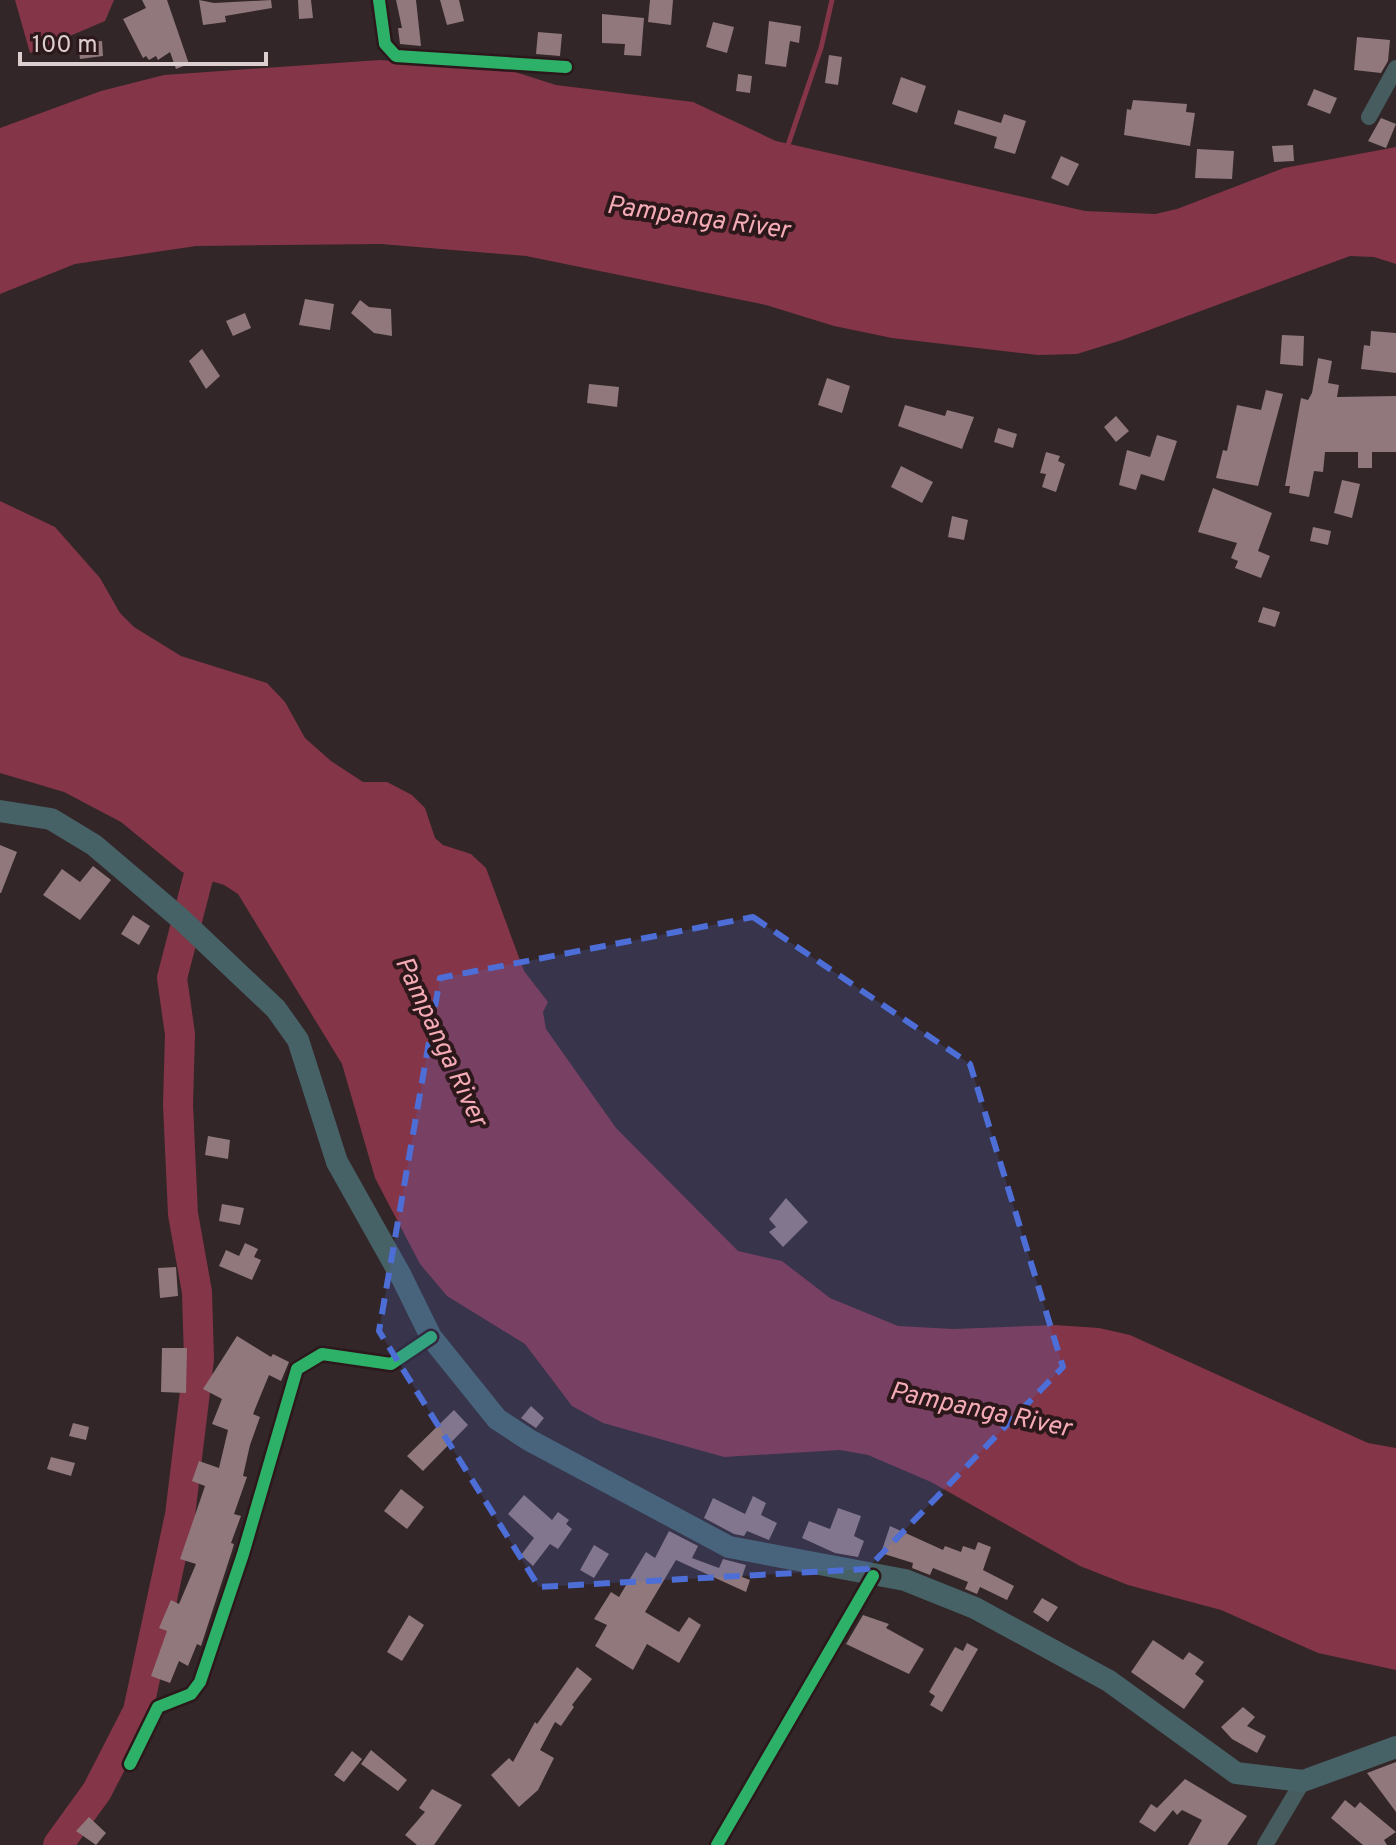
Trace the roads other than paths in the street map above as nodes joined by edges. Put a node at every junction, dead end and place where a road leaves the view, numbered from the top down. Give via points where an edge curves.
1 (379, 0) edge
2 (566, 67) dead end
3 (1396, 68) edge
4 (1387, 89) junction
5 (1396, 105) edge
6 (1369, 117) dead end
7 (0, 811) edge
8 (431, 1337) junction
9 (873, 1576) junction
10 (1396, 1747) edge
11 (130, 1764) dead end
12 (1303, 1781) junction
13 (717, 1845) edge
14 (1265, 1845) edge

1 - 2 street via 385,44 396,56
3 - 4 street
4 - 5 street
4 - 6 street
7 - 8 main road via 51,819 94,845 276,1009 298,1040 337,1162
8 - 9 main road via 497,1419 529,1440 729,1547
8 - 11 street via 391,1364 322,1354 297,1369 200,1682 191,1694 158,1707
9 - 12 main road via 905,1580 975,1608 1109,1681 1236,1773
9 - 13 street
10 - 12 main road
12 - 14 street

